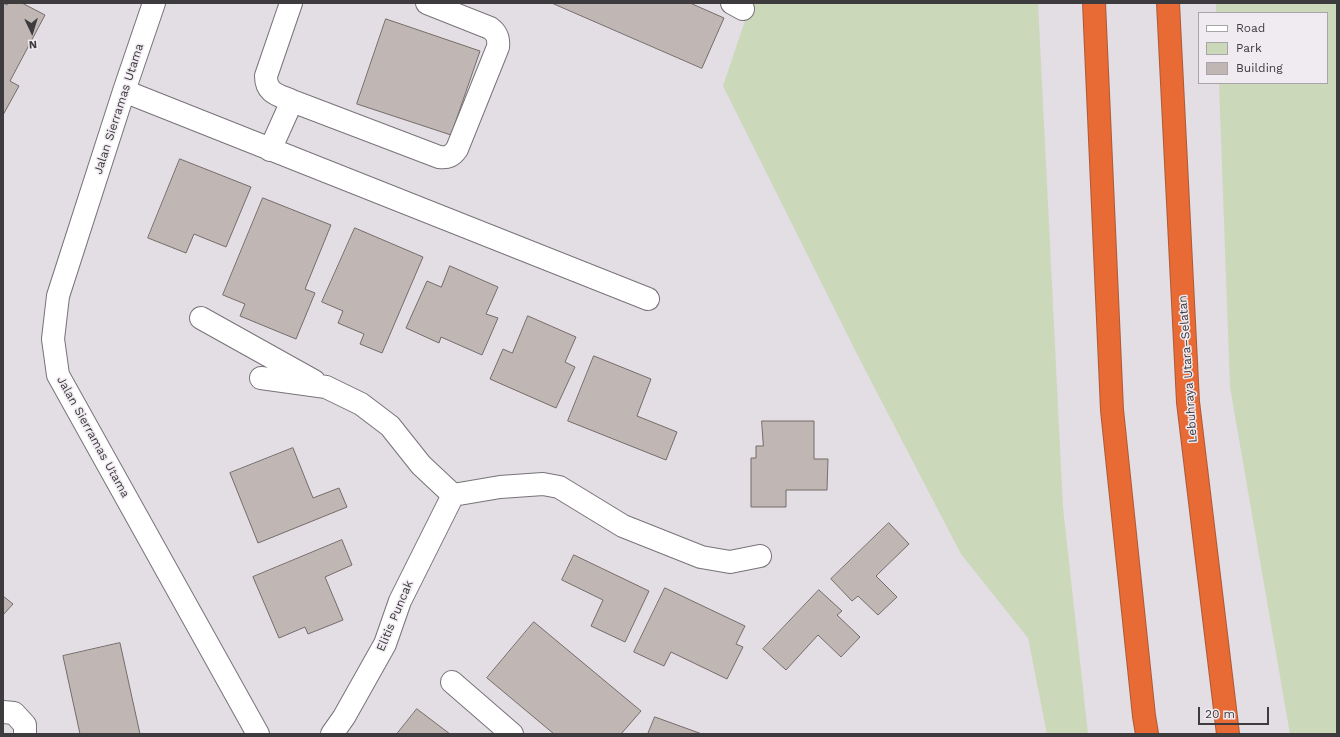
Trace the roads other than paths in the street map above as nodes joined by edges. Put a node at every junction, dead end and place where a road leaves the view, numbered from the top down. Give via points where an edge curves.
1 (154, 3) edge
2 (291, 3) edge
3 (427, 3) edge
4 (1094, 3) edge
5 (1168, 3) edge
6 (124, 91) junction
7 (292, 101) junction
8 (270, 150) junction
9 (648, 300) dead end
10 (201, 318) dead end
11 (261, 378) dead end
12 (326, 387) junction
13 (453, 495) junction
14 (760, 556) dead end
15 (452, 682) dead end
16 (3, 712) edge
17 (25, 734) edge
18 (258, 734) edge
19 (332, 734) edge
20 (512, 734) edge
21 (1147, 734) edge
22 (1228, 734) edge

1 - 6 street, Jalan Sierramas Utama
2 - 7 street via 266,76 266,83 274,93
3 - 7 street via 490,28 496,32 498,39 498,46 453,155 439,157
4 - 21 highway via 1112,410
5 - 22 highway, Lebuhraya Utara–Selatan via 1188,402
6 - 8 street
6 - 18 street, Jalan Sierramas Utama via 58,296 53,339 58,375
7 - 8 street
8 - 9 street
10 - 12 street
11 - 12 street
12 - 13 street via 361,404 390,426 421,465
13 - 14 street via 500,487 543,484 559,487 623,526 701,557 730,562
13 - 19 street, Elitis Puncak via 400,600 385,644
15 - 20 street
16 - 17 street via 14,713 25,725

